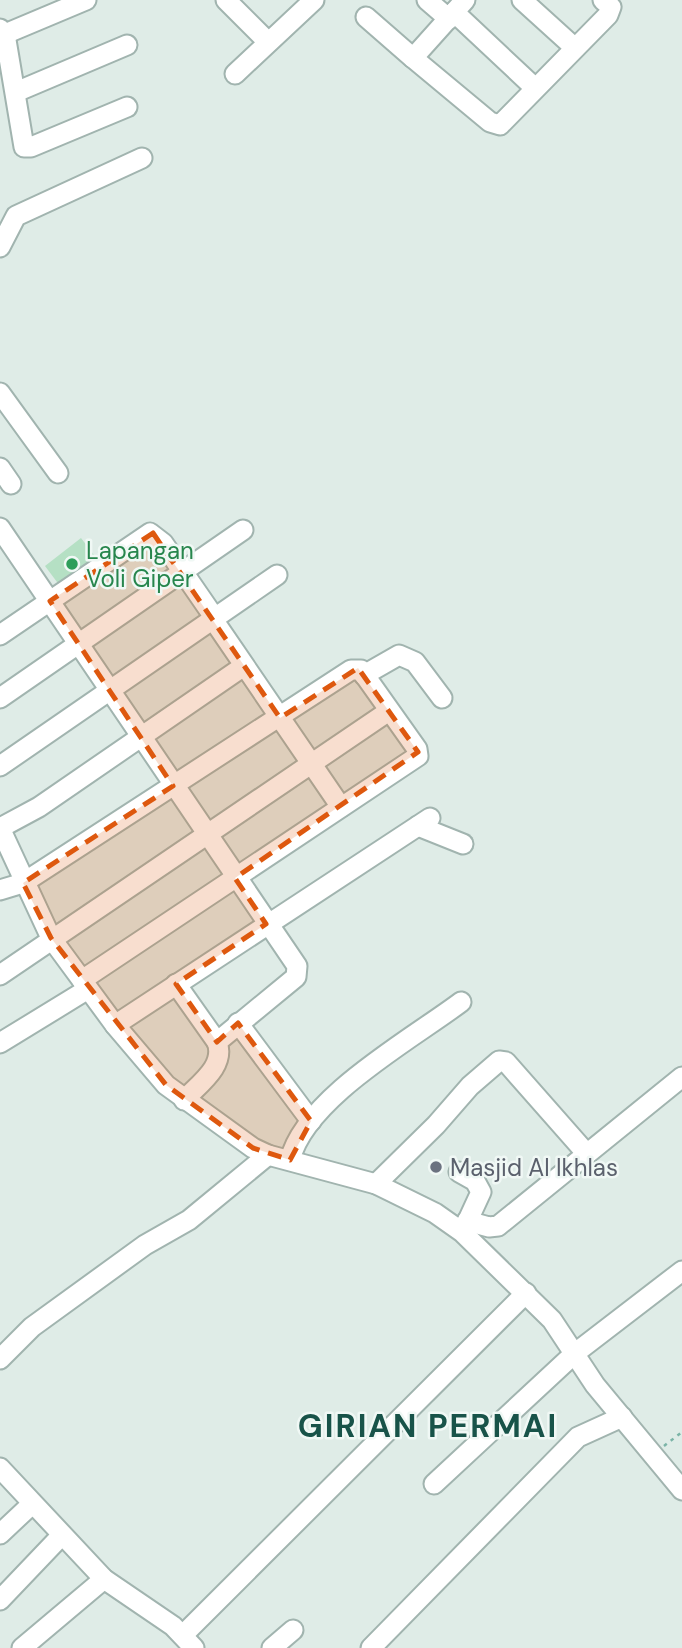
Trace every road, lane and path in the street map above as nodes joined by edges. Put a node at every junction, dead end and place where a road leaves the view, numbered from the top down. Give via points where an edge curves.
1 (86, 0) edge
2 (226, 0) edge
3 (427, 0) edge
4 (522, 0) edge
5 (603, 0) edge
6 (308, 2) edge
7 (456, 10) edge
8 (366, 17) dead end
9 (2, 31) edge
10 (268, 42) junction
11 (127, 45) dead end
12 (575, 48) junction
13 (413, 58) junction
14 (235, 74) dead end
15 (535, 88) junction
16 (16, 92) junction
17 (127, 107) dead end
18 (142, 158) dead end
19 (0, 247) edge
20 (0, 393) edge
21 (58, 473) dead end
22 (0, 528) edge
23 (243, 530) dead end
24 (184, 571) junction
25 (277, 575) dead end
26 (50, 601) junction
27 (213, 618) junction
28 (0, 635) edge
29 (79, 645) junction
30 (244, 666) junction
31 (364, 676) junction
32 (110, 691) junction
33 (0, 698) edge
34 (442, 698) dead end
35 (388, 711) junction
36 (280, 718) junction
37 (140, 736) junction
38 (311, 762) junction
39 (0, 766) edge
40 (173, 786) junction
41 (341, 807) junction
42 (0, 828) edge
43 (205, 833) junction
44 (463, 844) dead end
45 (235, 878) junction
46 (23, 883) junction
47 (0, 890) edge
48 (266, 924) junction
49 (51, 938) junction
50 (0, 975) edge
51 (85, 984) junction
52 (176, 984) junction
53 (461, 1002) dead end
54 (238, 1023) junction
55 (115, 1025) junction
56 (217, 1042) junction
57 (0, 1043) edge
58 (682, 1076) edge
59 (184, 1100) junction
60 (311, 1121) junction
61 (587, 1154) junction
62 (268, 1155) junction
63 (290, 1160) junction
64 (459, 1172) dead end
65 (376, 1184) junction
66 (465, 1226) junction
67 (682, 1270) edge
68 (526, 1293) junction
69 (574, 1354) junction
70 (0, 1359) edge
71 (622, 1417) junction
72 (682, 1432) edge
73 (653, 1454) junction
74 (0, 1468) edge
75 (434, 1484) dead end
76 (682, 1490) edge
77 (32, 1504) junction
78 (0, 1534) edge
79 (61, 1536) junction
80 (104, 1579) junction
81 (0, 1601) edge
82 (293, 1630) dead end
83 (188, 1641) edge
84 (22, 1648) edge
85 (272, 1648) edge
86 (371, 1648) edge

1 - 9 street
2 - 10 street
3 - 7 street
4 - 12 street
5 - 12 street via 611,7 608,15
6 - 10 street
7 - 13 street
7 - 15 street
8 - 13 street
9 - 16 street
10 - 14 street
11 - 16 street
12 - 15 street
13 - 15 street via 496,125
16 - 17 street via 24,147
18 - 19 street via 16,216
20 - 21 street
22 - 26 street
23 - 24 street
24 - 26 street via 158,536 150,533
24 - 27 street
24 - 29 street
25 - 27 street
26 - 28 street
26 - 29 street
27 - 30 street
27 - 32 street
29 - 32 street
29 - 33 street
30 - 36 street
30 - 37 street
31 - 34 street via 398,655 415,663
31 - 35 street
31 - 36 street via 355,668
32 - 37 street
32 - 39 street
35 - 38 street
35 - 41 street via 418,756
36 - 38 street
36 - 40 street
37 - 40 street
37 - 42 street via 39,807
38 - 41 street
38 - 43 street
40 - 43 street
40 - 46 street
41 - 45 street
42 - 46 street
43 - 45 street
43 - 49 street
44 - 48 street via 424,822
45 - 48 street
45 - 51 street
46 - 47 street
46 - 49 street
48 - 52 street
48 - 54 street via 297,965 296,977
49 - 50 street
49 - 51 street
51 - 55 street
51 - 57 street
52 - 55 street
52 - 56 street
53 - 60 street via 372,1064
54 - 56 street
54 - 60 street
55 - 59 street
56 - 59 street via 218,1063
58 - 61 street
59 - 62 street
60 - 63 street
61 - 65 street via 506,1062 499,1061
61 - 66 street via 498,1226
62 - 63 street
62 - 70 street via 189,1220 145,1245 32,1327
63 - 65 street
64 - 66 street via 475,1181 481,1192
65 - 66 street
66 - 68 street
67 - 69 street
68 - 69 street via 552,1320
68 - 83 street
69 - 71 street
69 - 75 street
71 - 73 street
71 - 86 street via 578,1437
72 - 73 path
73 - 76 street
74 - 77 street
77 - 78 street
77 - 79 street
79 - 80 street
79 - 81 street
80 - 83 street
80 - 84 street
82 - 85 street

